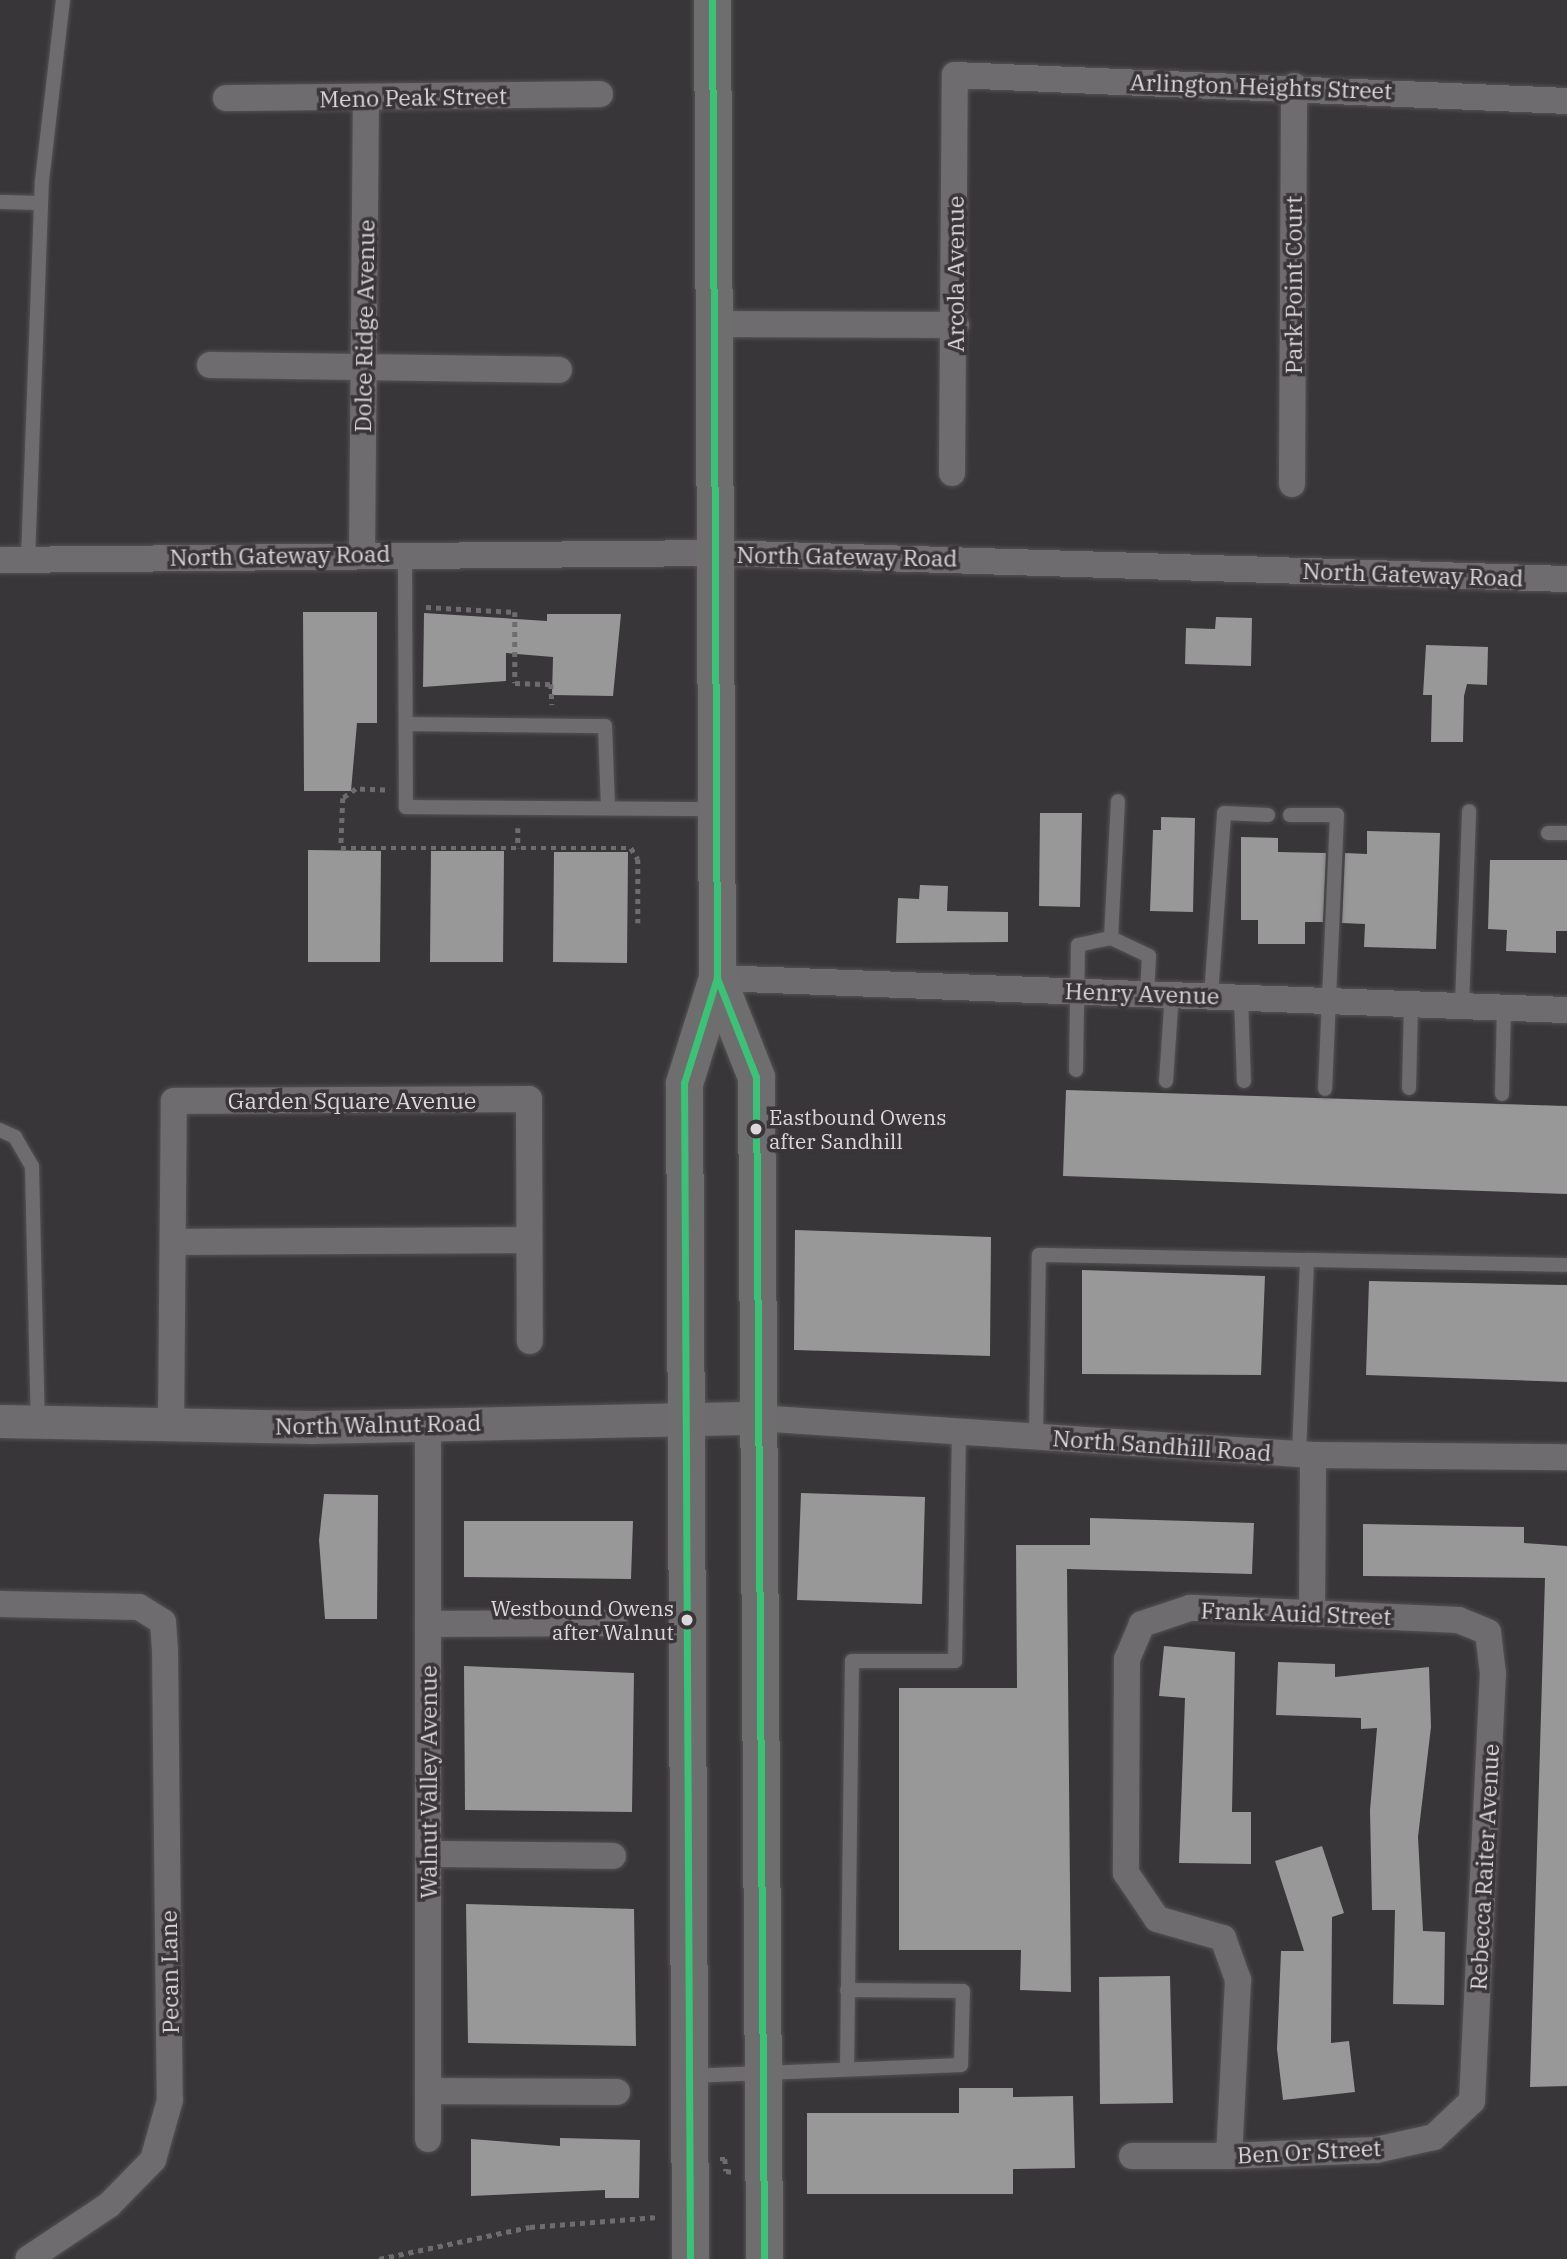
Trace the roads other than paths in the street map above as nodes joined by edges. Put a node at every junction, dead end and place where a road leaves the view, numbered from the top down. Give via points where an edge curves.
1 (63, 0) edge
2 (712, 0) edge
3 (955, 75) joint
4 (1294, 86) junction
5 (600, 94) dead end
6 (226, 97) dead end
7 (366, 98) junction
8 (1567, 101) edge
9 (0, 202) edge
10 (41, 203) junction
11 (714, 324) junction
12 (956, 325) junction
13 (210, 365) dead end
14 (363, 369) junction
15 (559, 370) dead end
16 (952, 473) dead end
17 (1292, 484) dead end
18 (405, 553) junction
19 (716, 553) junction
20 (362, 554) junction
21 (29, 559) junction
22 (0, 560) edge
23 (1567, 579) edge
24 (407, 724) junction
25 (1118, 801) dead end
26 (608, 808) junction
27 (717, 809) junction
28 (1469, 811) dead end
29 (1268, 815) dead end
30 (1290, 815) dead end
31 (1548, 833) dead end
32 (1567, 833) edge
33 (1111, 938) junction
34 (718, 978) junction
35 (1073, 991) junction
36 (1160, 994) junction
37 (1211, 996) junction
38 (1241, 997) junction
39 (1326, 1002) junction
40 (1411, 1004) junction
41 (1462, 1005) junction
42 (1504, 1007) junction
43 (1567, 1010) edge
44 (1076, 1070) dead end
45 (1166, 1081) dead end
46 (1244, 1081) dead end
47 (1325, 1088) dead end
48 (1409, 1088) dead end
49 (1502, 1094) dead end
50 (0, 1130) edge
51 (530, 1240) junction
52 (173, 1242) junction
53 (1307, 1260) junction
54 (1567, 1265) edge
55 (530, 1341) dead end
56 (757, 1418) junction
57 (685, 1419) junction
58 (0, 1421) edge
59 (38, 1422) junction
60 (171, 1424) junction
61 (428, 1424) junction
62 (959, 1434) junction
63 (1036, 1437) junction
64 (1306, 1454) junction
65 (1567, 1457) edge
66 (0, 1604) edge
67 (1312, 1611) junction
68 (614, 1623) dead end
69 (428, 1624) junction
70 (1488, 1632) joint
71 (428, 1854) junction
72 (613, 1856) dead end
73 (847, 1990) junction
74 (847, 2070) junction
75 (764, 2073) junction
76 (689, 2077) junction
77 (428, 2091) junction
78 (617, 2092) dead end
79 (1472, 2101) joint
80 (428, 2139) dead end
81 (1132, 2156) dead end
82 (1229, 2156) junction
83 (28, 2259) edge
84 (690, 2259) edge
85 (764, 2259) edge

1 - 10 lane
2 - 11 main road
3 - 4 street, Arlington Heights Street
3 - 12 street, Arcola Avenue
4 - 8 street, Arlington Heights Street
4 - 17 street, Park Point Court
5 - 7 street, Meno Peak Street
6 - 7 street, Meno Peak Street
7 - 14 street, Dolce Ridge Avenue
9 - 10 lane
10 - 21 lane
11 - 12 street
11 - 19 main road
12 - 16 street, Arcola Avenue
13 - 14 street
14 - 15 street
14 - 20 street, Dolce Ridge Avenue
18 - 19 street, North Gateway Road
18 - 20 street, North Gateway Road
18 - 24 lane
19 - 23 street, North Gateway Road
19 - 27 main road
20 - 21 street, North Gateway Road
21 - 22 street, North Gateway Road
24 - 26 lane via 605,726
24 - 26 lane via 406,807
25 - 33 lane
26 - 27 lane
27 - 34 main road
28 - 41 lane
29 - 37 lane via 1224,813
30 - 39 lane via 1337,815
31 - 32 lane
33 - 35 lane via 1078,945
33 - 36 lane via 1149,956
34 - 35 street, Henry Avenue
34 - 56 main road via 756,1077
34 - 57 main road via 684,1083
35 - 36 street, Henry Avenue
35 - 44 lane
36 - 37 street, Henry Avenue
36 - 45 lane
37 - 38 street, Henry Avenue
38 - 39 street, Henry Avenue
38 - 46 lane
39 - 40 street, Henry Avenue
39 - 47 lane
40 - 41 street, Henry Avenue
40 - 48 lane
41 - 42 street, Henry Avenue
42 - 43 street, Henry Avenue
42 - 49 lane
50 - 59 lane via 15,1137 32,1166
51 - 52 street
51 - 52 street, Garden Square Avenue via 529,1098 174,1101
51 - 55 street, Garden Square Avenue
52 - 60 street, Garden Square Avenue
53 - 54 lane
53 - 63 lane via 1039,1255
53 - 64 lane
56 - 57 street, North Walnut Road
56 - 62 street, North Sandhill Road
56 - 75 main road
57 - 61 street, North Walnut Road
57 - 76 main road
58 - 59 street, North Walnut Road
59 - 60 street, North Walnut Road
60 - 61 street, North Walnut Road
61 - 69 street, Walnut Valley Avenue
62 - 63 street, North Sandhill Road
62 - 73 lane via 955,1661 852,1661
63 - 64 street, North Sandhill Road
64 - 65 street, North Sandhill Road
64 - 67 street
66 - 83 street, Pecan Lane via 139,1606 163,1622 170,2100 153,2160 109,2205
67 - 70 street, Frank Auid Street via 1460,1620
67 - 82 street, Frank Auid Street via 1165,1614 1143,1625 1127,1659 1126,1873 1157,1919 1223,1938 1238,1980
68 - 69 street
69 - 71 street, Walnut Valley Avenue
70 - 79 street, Rebecca Raiter Avenue via 1493,1674
71 - 72 street
71 - 77 street, Walnut Valley Avenue
73 - 74 lane
73 - 74 lane via 962,1990 961,2065
74 - 75 lane
75 - 76 lane
75 - 85 main road
76 - 84 main road via 681,2186
77 - 78 street
77 - 80 street, Walnut Valley Avenue
79 - 82 street, Ben Or Street via 1434,2137 1376,2150
81 - 82 street, Ben Or Street

